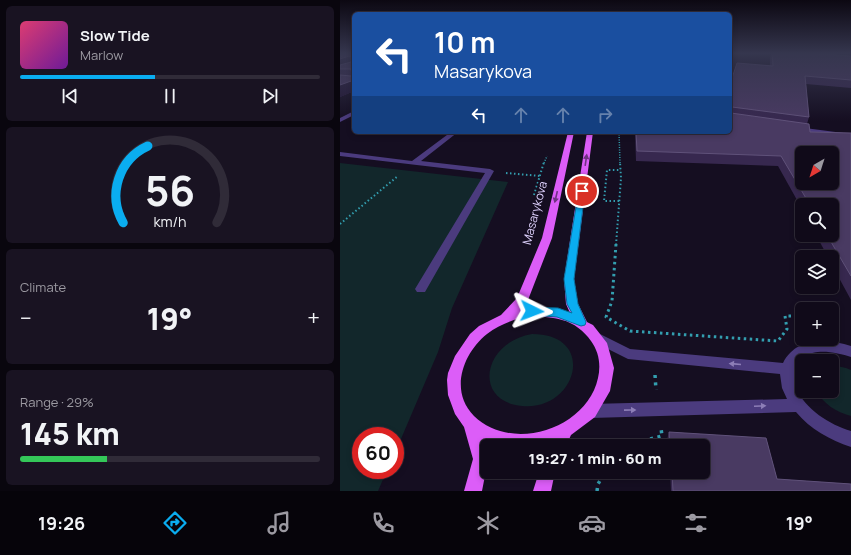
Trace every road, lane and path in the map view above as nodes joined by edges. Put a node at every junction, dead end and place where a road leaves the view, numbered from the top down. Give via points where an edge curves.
1 (352, 115) edge
2 (340, 120) edge
3 (792, 128) edge
4 (452, 134) edge
5 (571, 134) edge
6 (590, 134) edge
7 (619, 134) edge
8 (851, 136) edge
9 (340, 154) edge
10 (414, 163) junction
11 (620, 170) junction
12 (490, 171) junction
13 (540, 176) dead end
14 (619, 201) junction
15 (340, 224) edge
16 (421, 289) dead end
17 (795, 316) edge
18 (506, 317) junction
19 (581, 322) junction
20 (598, 338) junction
21 (851, 352) edge
22 (787, 369) junction
23 (799, 405) junction
24 (591, 411) junction
25 (471, 423) junction
26 (565, 431) junction
27 (561, 439) edge
28 (851, 439) edge
29 (545, 479) edge
30 (601, 479) edge
31 (473, 491) edge
32 (542, 491) edge
33 (597, 491) edge

1 - 2 lane
3 - 8 lane
4 - 10 lane
5 -> 18 main road, Masarykova via 547,238 522,300
19 -> 6 main road, Masarykova via 572,304 569,279
7 - 11 path
9 - 10 lane
10 - 12 lane
10 - 15 path
11 - 14 path
11 - 14 path via 607,170 604,201
12 - 13 path
12 - 16 lane
14 - 17 path via 612,301 606,317 630,331 778,342 787,329 785,316
18 - 19 main road, Masarykova via 545,311 564,314
18 - 25 main road, Masarykova via 488,326 472,339 464,350 454,374 456,400 462,413
19 - 20 main road, Masarykova
22 -> 20 lane via 628,354
20 - 24 main road, Masarykova via 604,348 608,373 605,386
21 - 22 lane via 826,346 807,348 794,356
22 - 23 lane via 789,386
24 -> 23 lane
23 - 28 lane via 817,423 842,437
24 - 26 main road, Masarykova via 579,423
25 - 26 main road, Masarykova via 483,432 514,442 549,438
25 - 31 main road, Masarykova via 480,459
26 - 27 main road
29 - 32 main road
30 - 33 path

